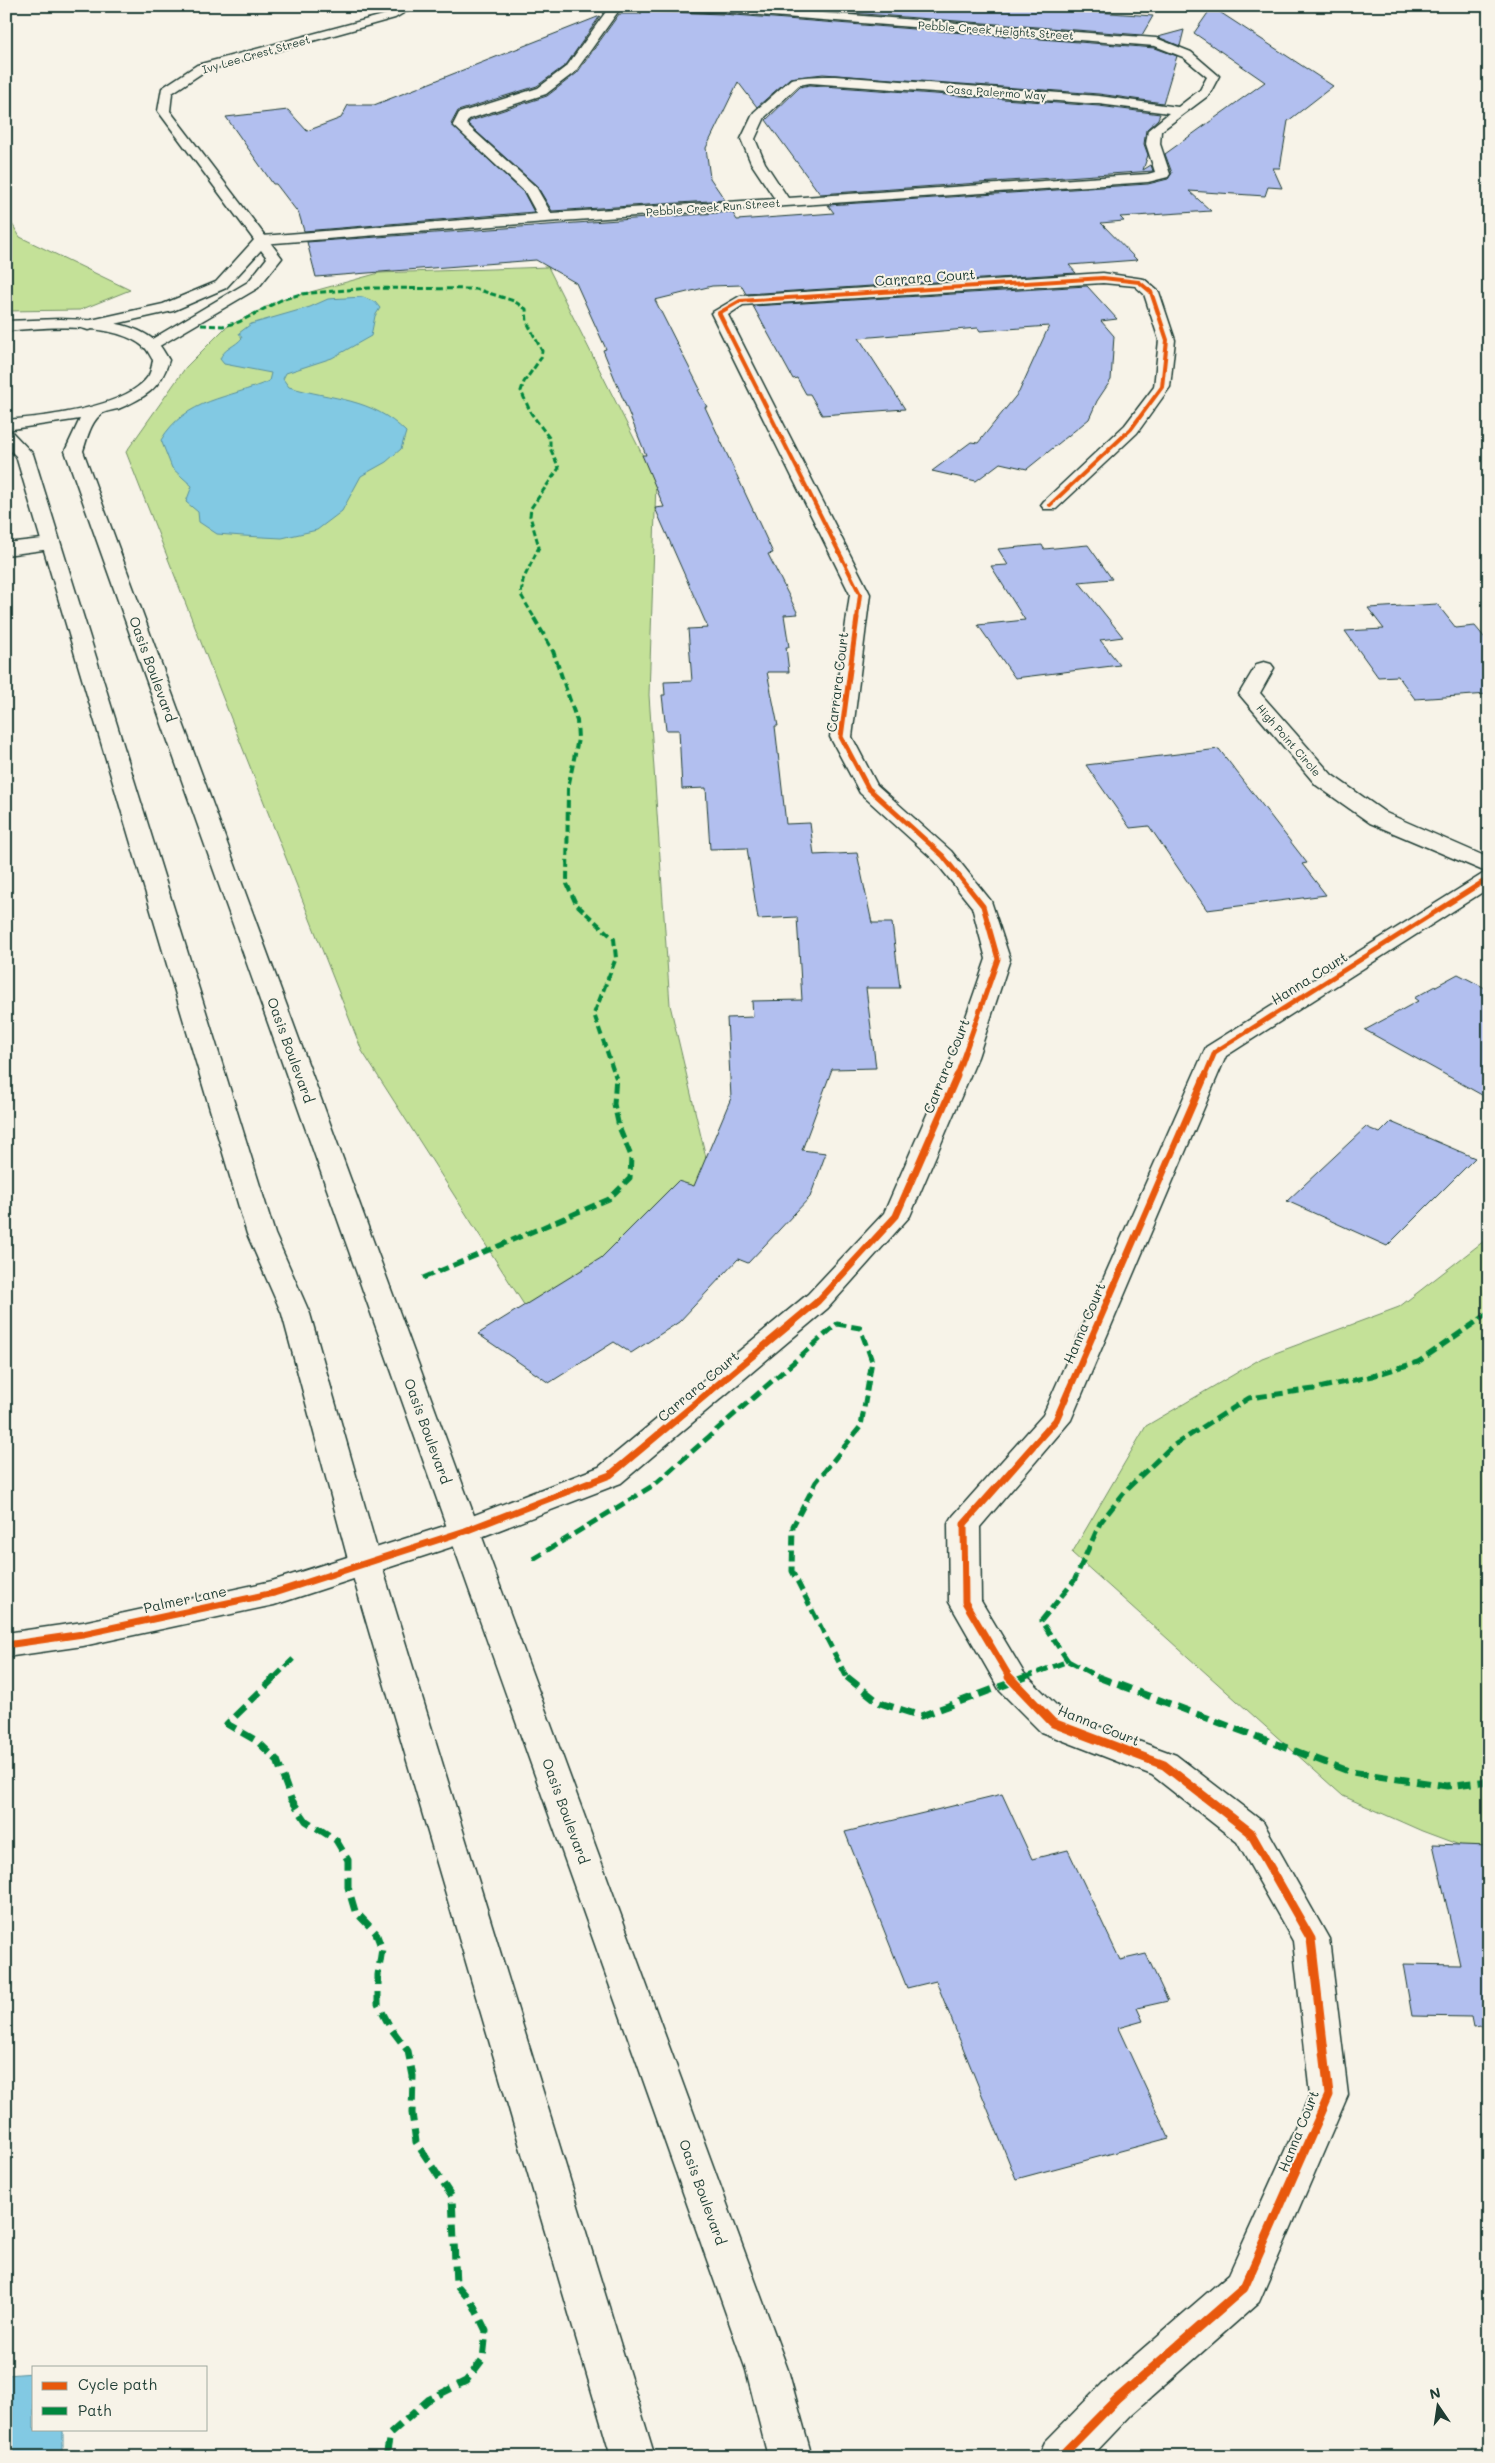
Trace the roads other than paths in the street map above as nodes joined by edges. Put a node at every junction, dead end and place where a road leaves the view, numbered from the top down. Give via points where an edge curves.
1 (409, 6) edge
2 (616, 6) edge
3 (637, 6) edge
4 (1181, 111) junction
5 (784, 202) junction
6 (546, 218) junction
7 (262, 240) junction
8 (88, 325) junction
9 (6, 326) edge
10 (150, 344) junction
11 (96, 410) junction
12 (6, 425) edge
13 (6, 436) edge
14 (1050, 505) dead end
15 (51, 544) junction
16 (6, 549) edge
17 (1264, 668) dead end
18 (1489, 866) edge
19 (1489, 878) edge
20 (464, 1531) junction
21 (365, 1563) junction
22 (6, 1645) edge
23 (633, 2457) edge
24 (790, 2457) edge
25 (1060, 2457) edge

1 - 7 street, Ivy Lee Crest Street via 391,16 201,68 166,91 164,111
2 - 6 street via 571,69 542,91 464,116 458,125 531,190
3 - 4 street, Pebble Creek Heights Street via 1156,42 1196,58 1213,76 1205,92
4 - 5 street, Pebble Creek Run Street via 1155,130 1153,144 1163,174 1148,178
4 - 5 street, Casa Palermo Way via 1099,100 810,79 795,82 759,115 748,138 758,163
5 - 6 street, Pebble Creek Run Street
6 - 7 street, Pebble Creek Run Street
7 - 8 street via 221,285 168,308
7 - 10 street, Ivy Lee Crest Street via 275,258 253,285
8 - 9 street
8 - 10 street via 125,332
10 - 11 street via 161,360 155,378 133,395
11 - 12 street via 65,418
11 - 20 street, Oasis Boulevard via 84,425 74,451
13 - 15 street via 24,454
14 - 20 street, Carrara Court via 1131,429 1162,387 1167,340 1151,292 1139,282 1103,278 740,301 719,313 860,594 841,737 868,788 943,856 983,906 998,959 965,1057 896,1216 818,1301 610,1475
15 - 16 street
15 - 21 street via 261,1234 296,1314
17 - 18 street, High Point Circle via 1249,694 1324,780 1378,818
19 - 25 street, Hanna Court via 1215,1052 1056,1420 964,1524 965,1602 1012,1682 1053,1722 1164,1765 1250,1832 1311,1939 1329,2095 1244,2288 1117,2399
20 - 21 street, Carrara Court
20 - 24 street, Oasis Boulevard via 767,2370
21 - 22 street, Palmer Lane via 274,1593 83,1634
21 - 23 street

